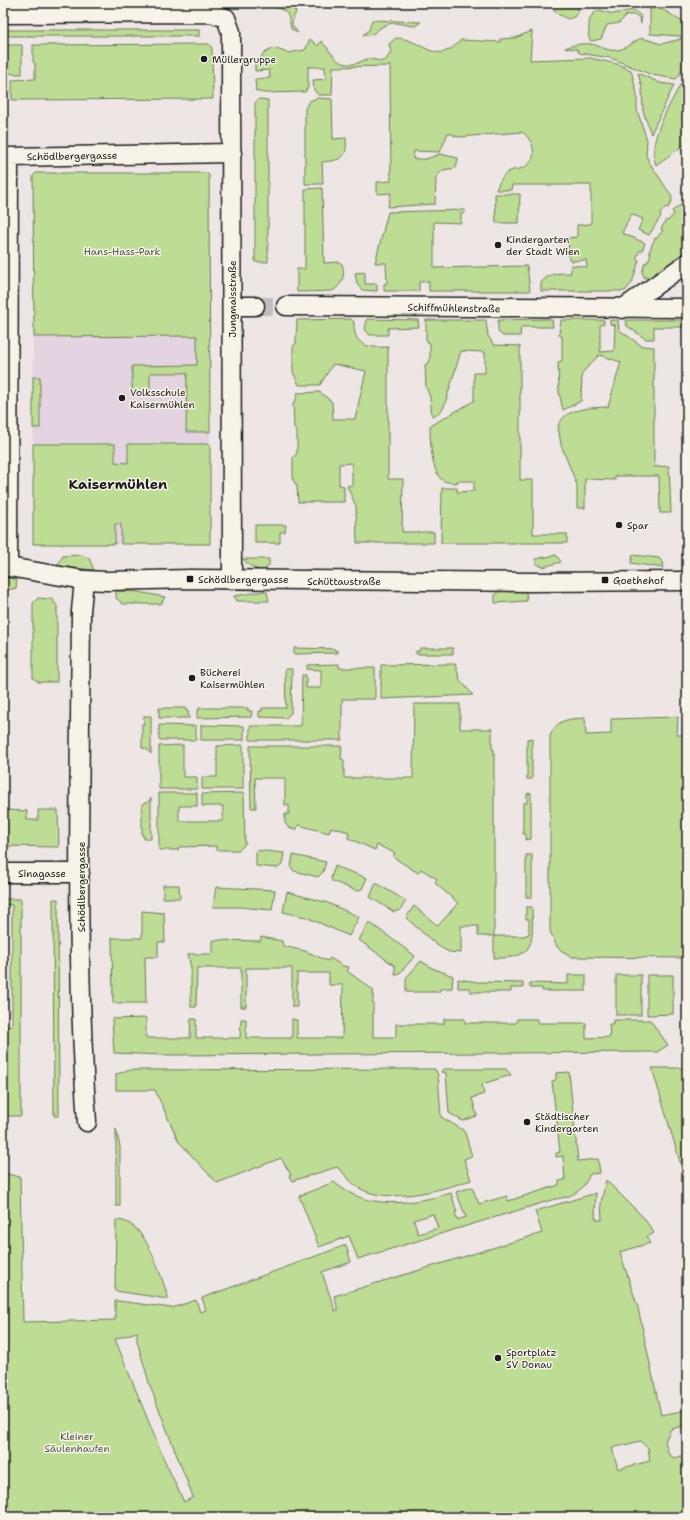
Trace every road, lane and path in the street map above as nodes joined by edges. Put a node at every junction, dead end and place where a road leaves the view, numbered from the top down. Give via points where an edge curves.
1 (3, 14) edge
2 (232, 153) junction
3 (687, 263) edge
4 (6, 300) edge
5 (232, 306) junction
6 (255, 306) tunnel mouth
7 (286, 306) tunnel mouth
8 (687, 308) edge
9 (622, 309) junction
10 (5, 566) edge
11 (84, 580) junction
12 (232, 580) junction
13 (687, 581) edge
14 (3, 873) edge
15 (80, 873) junction
16 (87, 1122) dead end

1 - 2 street, Jungmaisstraße via 211,13 227,21 231,32
2 - 4 street, Schödlbergergasse via 9,157
2 - 5 street, Jungmaisstraße
3 - 9 street
4 - 10 street, Schödlbergergasse
5 - 6 street
5 - 12 street, Jungmaisstraße
7 - 9 street, Schiffmühlenstraße
8 - 9 street, Schiffmühlenstraße
10 - 11 street, Schüttaustraße
11 - 12 street, Schüttaustraße
11 - 15 street, Schödlbergergasse via 81,611
12 - 13 street, Schüttaustraße
14 - 15 street, Sinagasse
15 - 16 street, Schödlbergergasse via 83,1062

